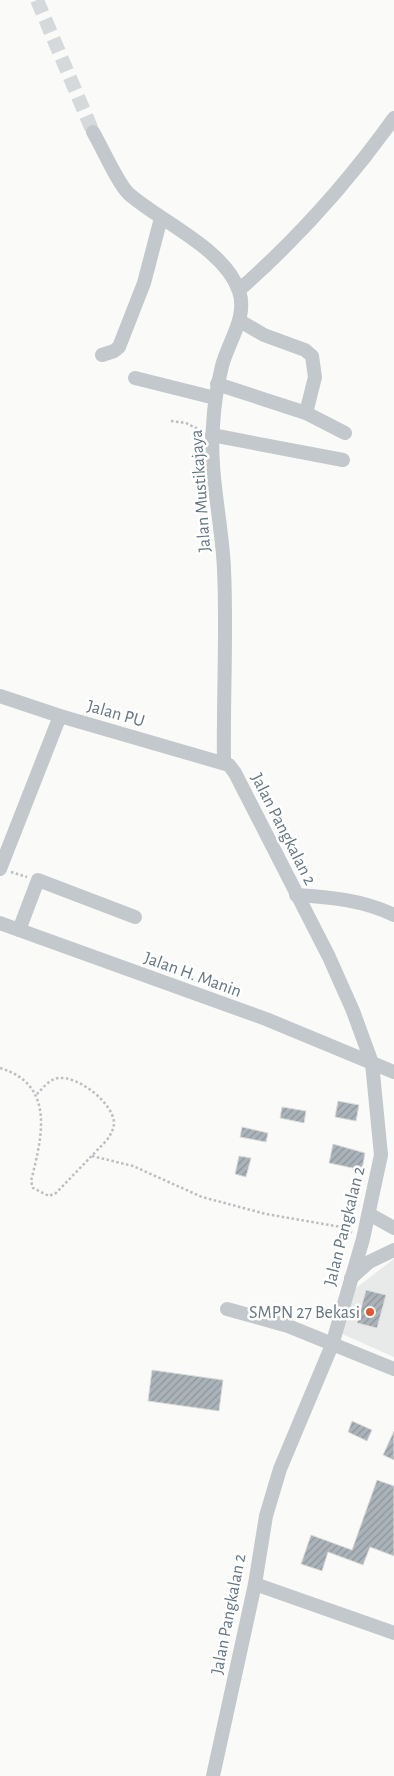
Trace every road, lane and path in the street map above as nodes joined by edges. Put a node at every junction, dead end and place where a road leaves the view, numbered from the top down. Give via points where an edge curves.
1 (394, 118) edge
2 (93, 132) tunnel mouth
3 (161, 218) junction
4 (239, 290) junction
5 (240, 321) junction
6 (102, 354) dead end
7 (135, 378) dead end
8 (216, 391) junction
9 (306, 412) junction
10 (171, 421) dead end
11 (345, 433) dead end
12 (212, 435) junction
13 (344, 460) dead end
14 (0, 696) edge
15 (60, 716) junction
16 (224, 762) junction
17 (0, 869) edge
18 (38, 880) junction
19 (296, 895) junction
20 (394, 915) edge
21 (135, 917) dead end
22 (0, 923) edge
23 (19, 930) junction
24 (372, 1063) junction
25 (0, 1068) edge
26 (394, 1072) edge
27 (37, 1094) junction
28 (92, 1156) junction
29 (369, 1214) junction
30 (394, 1228) edge
31 (363, 1239) junction
32 (394, 1250) edge
33 (350, 1279) junction
34 (227, 1310) dead end
35 (332, 1345) junction
36 (394, 1369) edge
37 (255, 1584) junction
38 (394, 1633) edge
39 (213, 1776) edge

1 - 4 street via 300,234
2 - 3 street via 128,193
3 - 4 street via 196,241 218,261
3 - 6 street via 144,283 119,347
4 - 5 street, Jalan Mustikajaya
5 - 8 street, Jalan Mustikajaya via 229,342
5 - 9 street via 312,356 315,377
7 - 8 street
8 - 9 street
8 - 12 street, Jalan Mustikajaya
9 - 11 street
10 - 12 path
12 - 13 street
12 - 16 street, Jalan Mustikajaya via 224,569
14 - 15 street, Jalan PU
15 - 16 street, Jalan PU
15 - 17 street
16 - 19 street, Jalan Pangkalan 2 via 235,774
17 - 18 path
18 - 21 street
18 - 23 street
19 - 20 street via 334,897
19 - 24 street, Jalan Pangkalan 2 via 329,956
22 - 23 street, Jalan H. Manin
23 - 24 street, Jalan H. Manin via 266,1019
24 - 26 street, Jalan H. Manin
24 - 29 street, Jalan Pangkalan 2 via 381,1155
25 - 27 path via 26,1080
27 - 28 path via 58,1078 87,1088 103,1100 114,1121 113,1130
27 - 28 path via 42,1137 31,1181 33,1188 49,1196 56,1193
28 - 31 path via 133,1166 202,1197 266,1214 341,1227
29 - 30 street
29 - 31 street, Jalan Pangkalan 2
31 - 33 street, Jalan Pangkalan 2
32 - 33 street via 369,1262
33 - 35 street, Jalan Pangkalan 2
34 - 35 street via 288,1326
35 - 36 street
35 - 37 street, Jalan Pangkalan 2 via 280,1469 266,1516
37 - 38 street
37 - 39 street, Jalan Pangkalan 2

